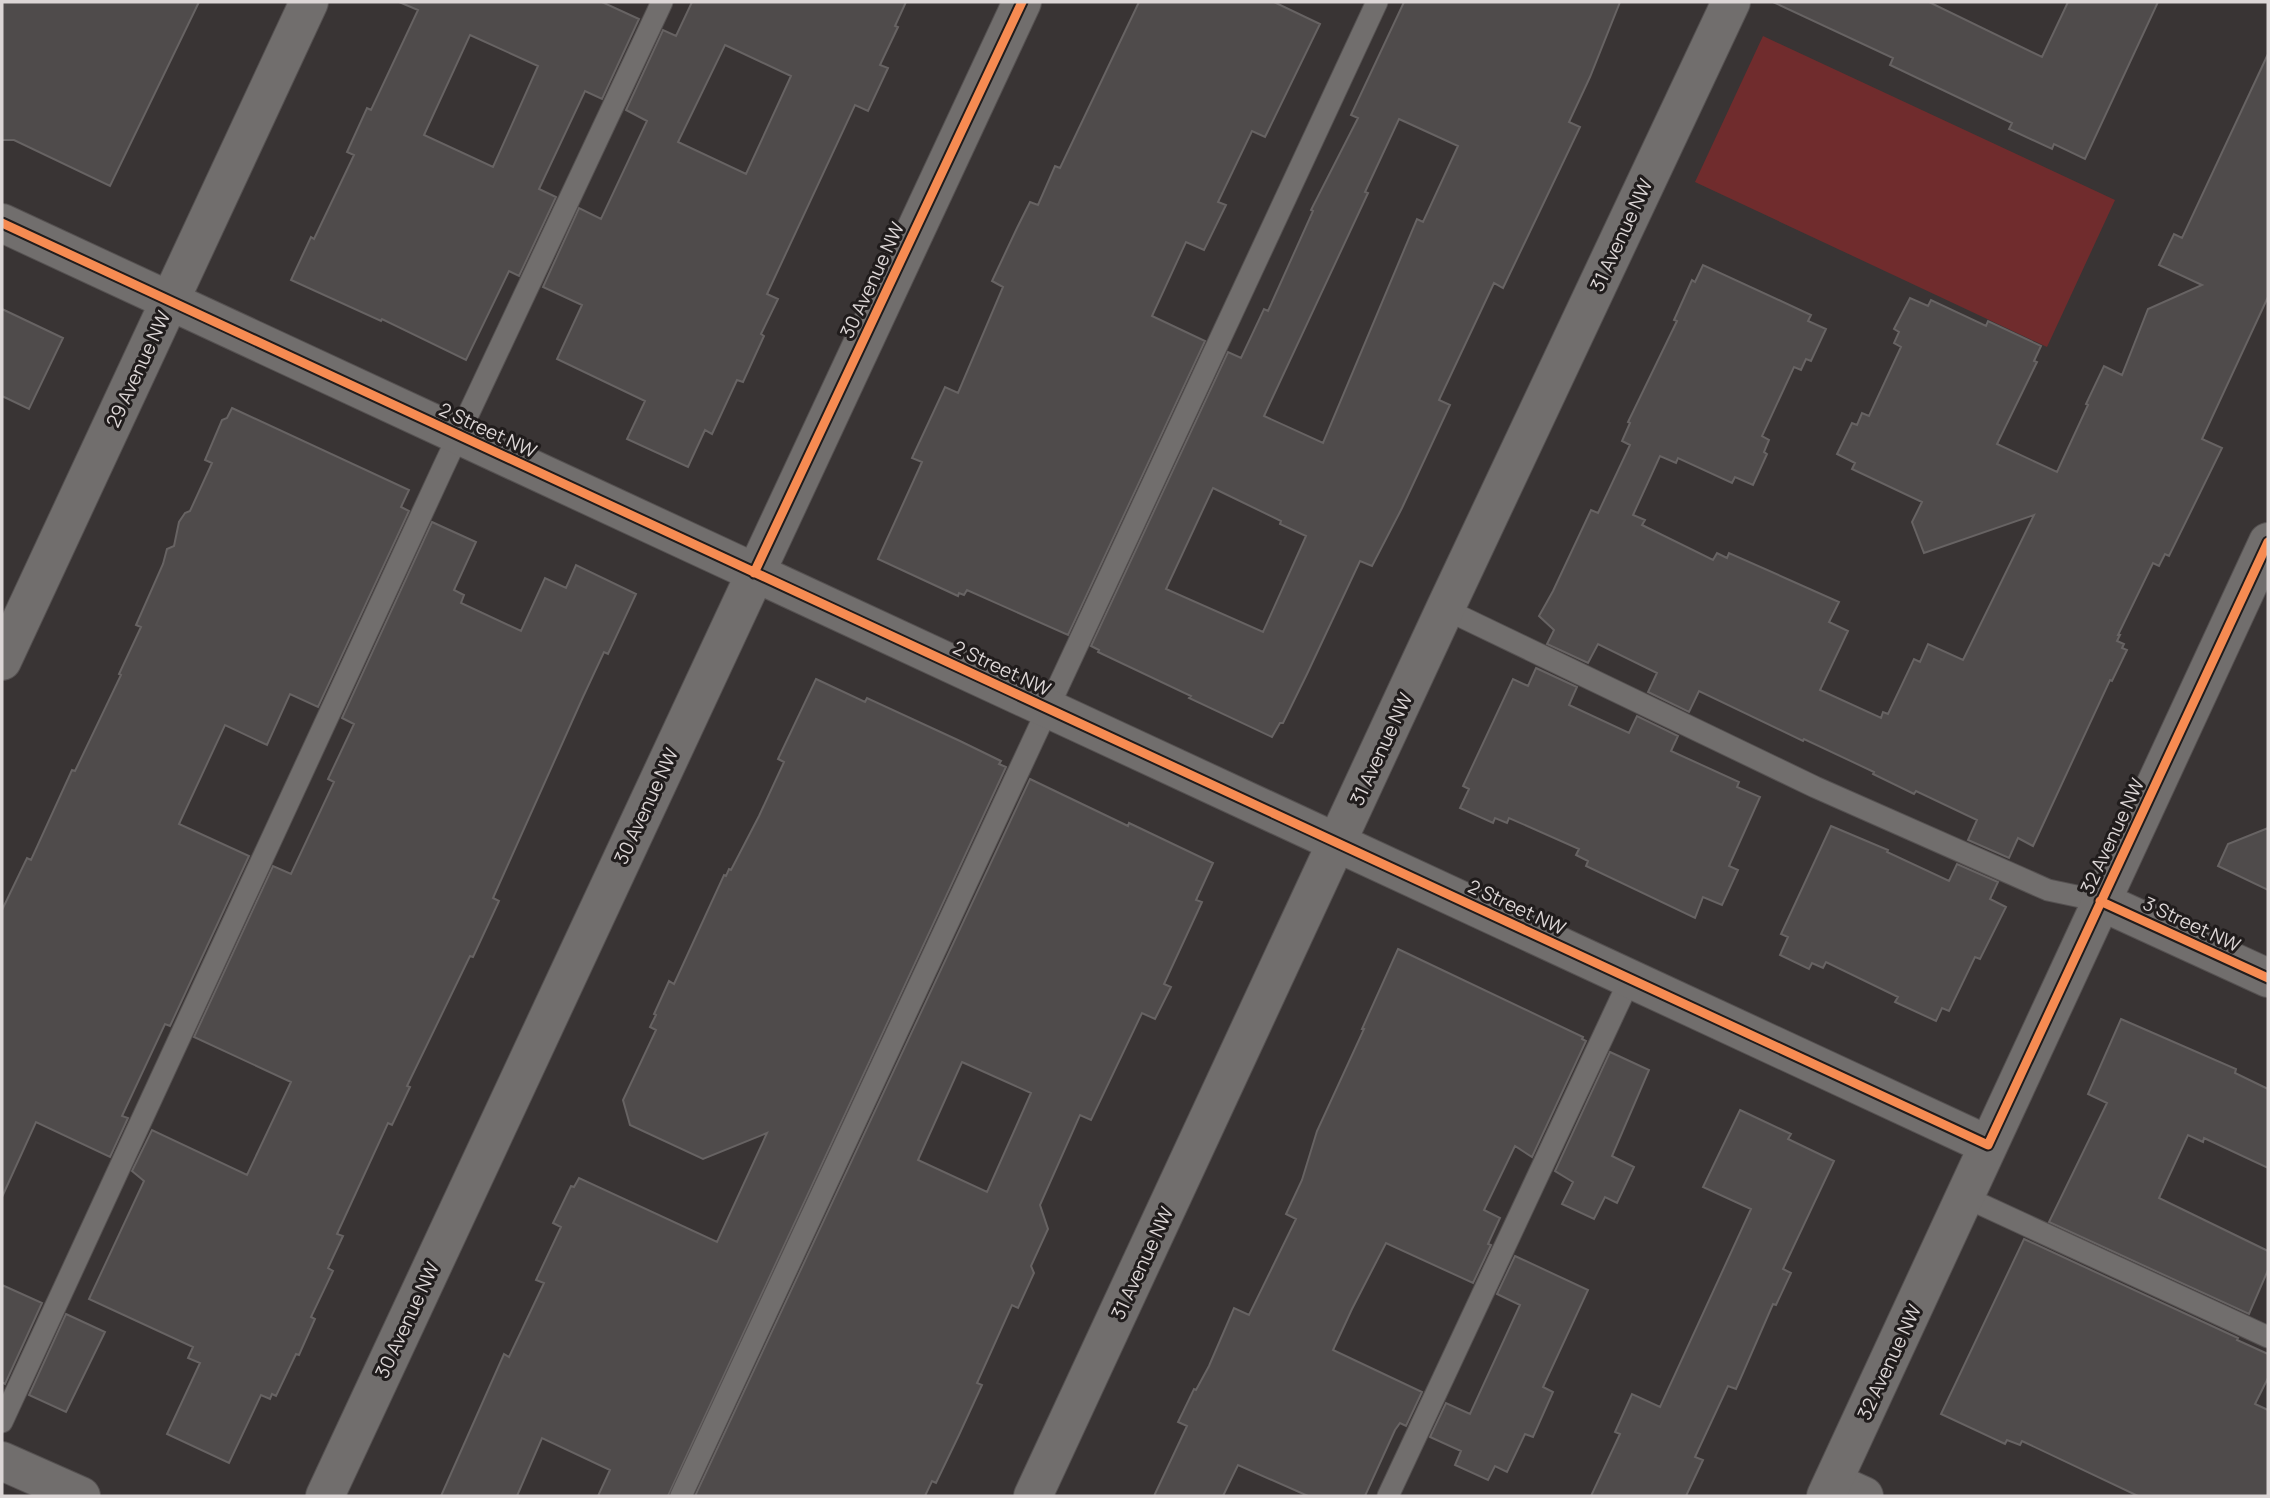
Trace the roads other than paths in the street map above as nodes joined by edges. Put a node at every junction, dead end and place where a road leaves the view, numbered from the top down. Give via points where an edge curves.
1 (310, 2) edge
2 (662, 2) edge
3 (1022, 2) edge
4 (1377, 2) edge
5 (1731, 2) edge
6 (2, 223) edge
7 (170, 301) junction
8 (458, 435) junction
9 (2268, 542) edge
10 (754, 573) junction
11 (1445, 609) junction
12 (2, 660) edge
13 (1049, 709) junction
14 (1338, 843) junction
15 (2100, 901) junction
16 (2268, 978) edge
17 (1630, 979) junction
18 (1988, 1145) junction
19 (1965, 1197) junction
20 (2268, 1337) edge
21 (2, 1422) edge
22 (2, 1461) edge
23 (1841, 1491) edge
24 (80, 1496) edge
25 (325, 1496) edge
26 (681, 1496) edge
27 (1033, 1496) edge
28 (1388, 1496) edge

1 - 7 street, 29 Avenue NW
2 - 8 lane
3 - 10 street, 30 Avenue NW
4 - 13 lane
5 - 11 street, 31 Avenue NW
6 - 7 street, 2 Street NW
7 - 8 street, 2 Street NW
7 - 12 street, 29 Avenue NW
8 - 10 street, 2 Street NW
8 - 21 lane
9 - 15 street, 32 Avenue NW
10 - 13 street, 2 Street NW
10 - 25 street, 30 Avenue NW
11 - 14 street, 31 Avenue NW
11 - 15 lane via 1827,792 2048,890
13 - 14 street, 2 Street NW
13 - 26 lane
14 - 17 street, 2 Street NW
14 - 27 street, 31 Avenue NW
15 - 16 street, 3 Street NW
15 - 18 street, 32 Avenue NW
17 - 18 street, 2 Street NW
17 - 28 lane
18 - 19 street, 32 Avenue NW
19 - 20 lane
19 - 23 street, 32 Avenue NW
22 - 24 street

